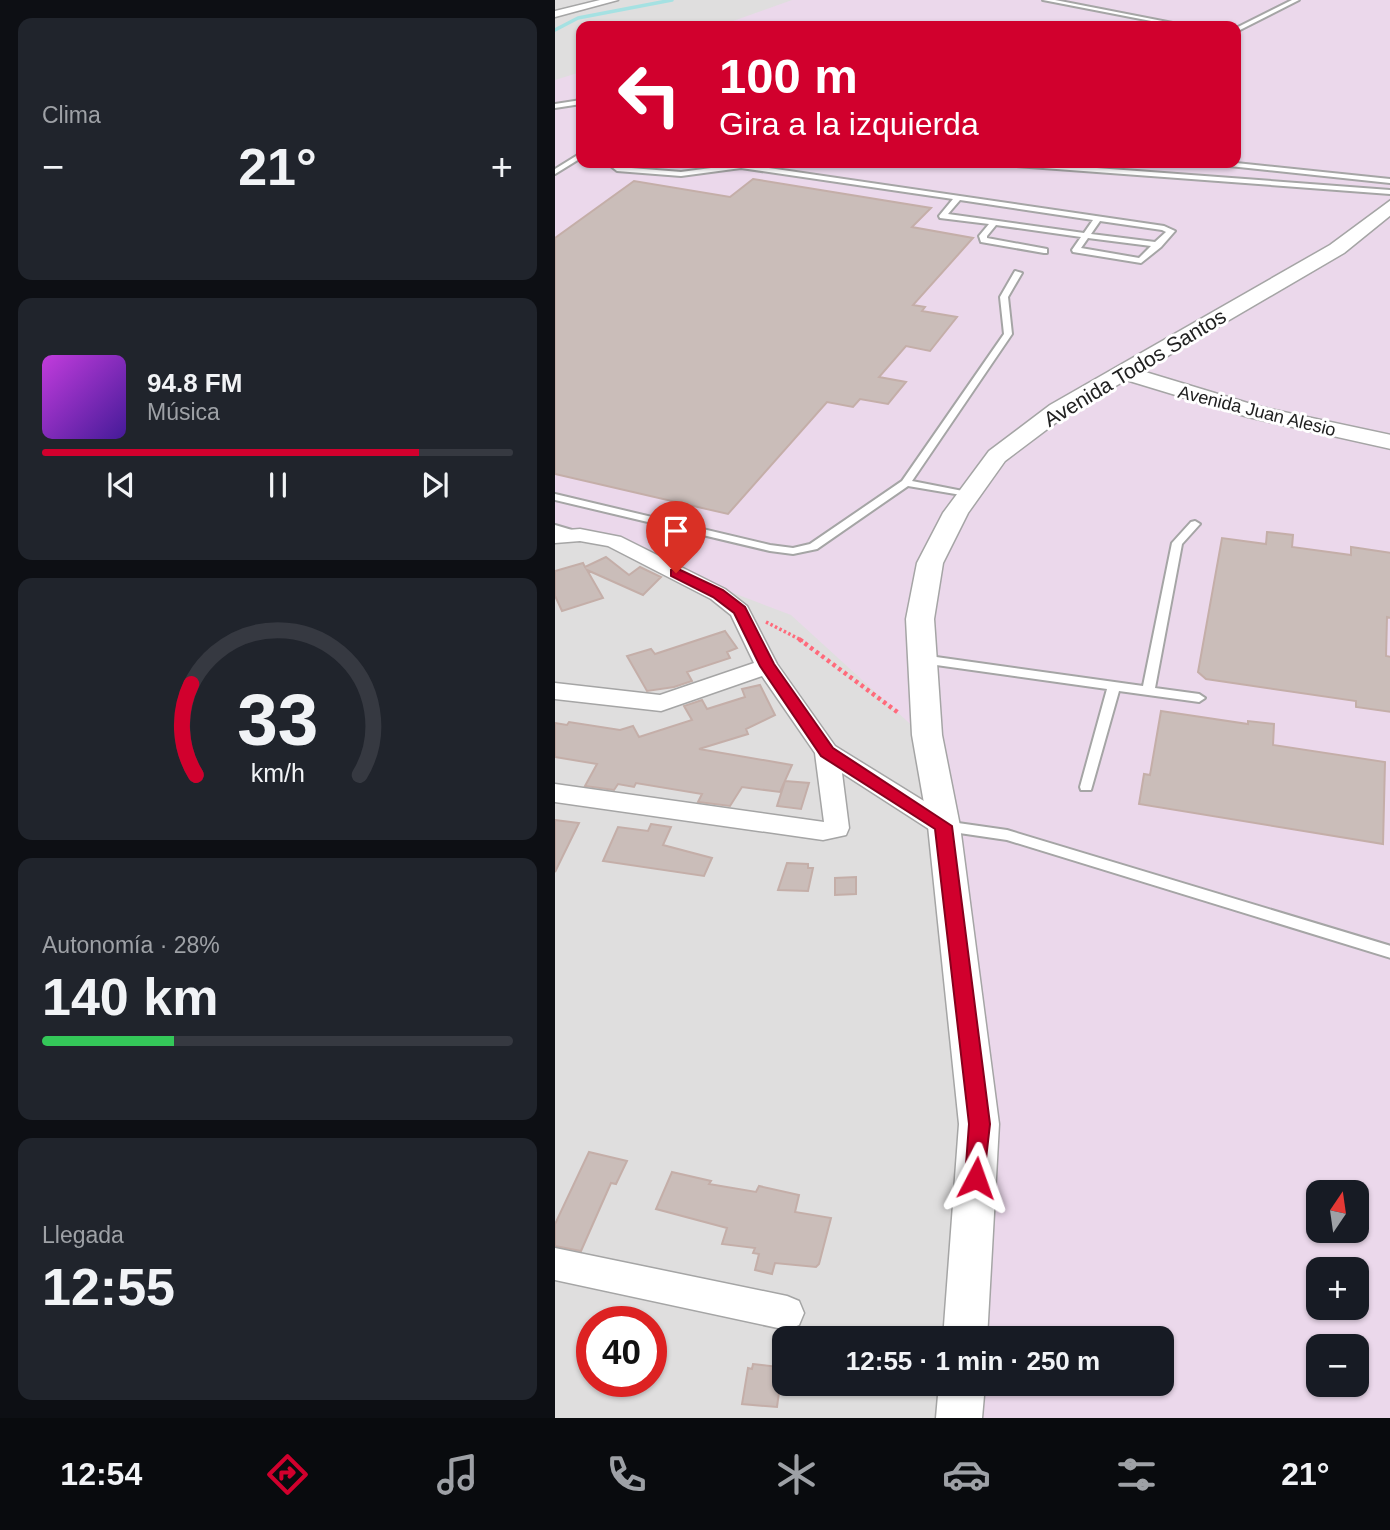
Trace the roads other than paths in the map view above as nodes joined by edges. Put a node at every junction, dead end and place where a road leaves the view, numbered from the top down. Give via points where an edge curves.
1 (613, 0) edge
2 (1046, 0) edge
3 (1296, 0) edge
4 (555, 14) edge
5 (1158, 21) edge
6 (1241, 28) edge
7 (576, 103) edge
8 (555, 106) edge
9 (576, 158) edge
10 (1241, 165) edge
11 (616, 168) edge
12 (726, 168) edge
13 (754, 168) edge
14 (1071, 168) edge
15 (555, 172) edge
16 (1390, 181) edge
17 (1390, 192) edge
18 (957, 198) junction
19 (1390, 205) edge
20 (1097, 219) junction
21 (993, 224) junction
22 (1085, 236) junction
23 (1158, 245) junction
24 (1044, 251) dead end
25 (1018, 274) dead end
26 (1125, 372) junction
27 (1390, 442) edge
28 (906, 482) junction
29 (969, 495) junction
30 (555, 497) edge
31 (1195, 524) dead end
32 (555, 528) edge
33 (580, 535) junction
34 (555, 537) edge
35 (922, 659) junction
36 (767, 666) junction
37 (1114, 686) junction
38 (555, 691) edge
39 (1148, 691) junction
40 (1199, 698) dead end
41 (827, 752) junction
42 (1086, 787) dead end
43 (555, 793) edge
44 (943, 826) junction
45 (1390, 952) edge
46 (555, 1264) edge
47 (787, 1313) dead end
48 (966, 1326) edge
49 (961, 1396) edge
50 (959, 1418) edge

1 - 4 street
2 - 5 lane
3 - 6 lane
7 - 8 lane
9 - 15 lane
10 - 16 lane
11 - 12 lane via 681,174
13 - 18 lane
14 - 17 lane
18 - 20 lane
18 - 21 lane via 942,216
19 - 26 street, Avenida Todos Santos via 1337,248
20 - 22 lane
20 - 23 lane via 1170,229
21 - 22 lane
21 - 24 lane via 984,240
22 - 23 lane
22 - 23 lane via 1076,250 1138,260
25 - 28 lane via 1004,297 1008,334
26 - 27 street, Avenida Juan Alesio via 1183,395
26 - 29 street, Avenida Todos Santos via 1058,410 997,456
28 - 29 lane
28 - 30 lane via 813,547 793,551
29 - 35 street, Avenida Todos Santos via 930,563 920,619
31 - 39 lane via 1177,543
32 - 33 lane
33 - 34 street
33 - 36 street via 614,541 718,594 740,611
35 - 37 lane
35 - 44 street, Avenida Todos Santos via 927,735
36 - 38 street via 661,703
36 - 41 street
37 - 39 lane
37 - 42 lane
39 - 40 lane
41 - 43 street via 837,828 823,831
41 - 44 street
44 - 45 lane via 1007,835
44 - 48 street, Avenida Todos Santos via 979,1124
46 - 47 street
49 - 50 street

